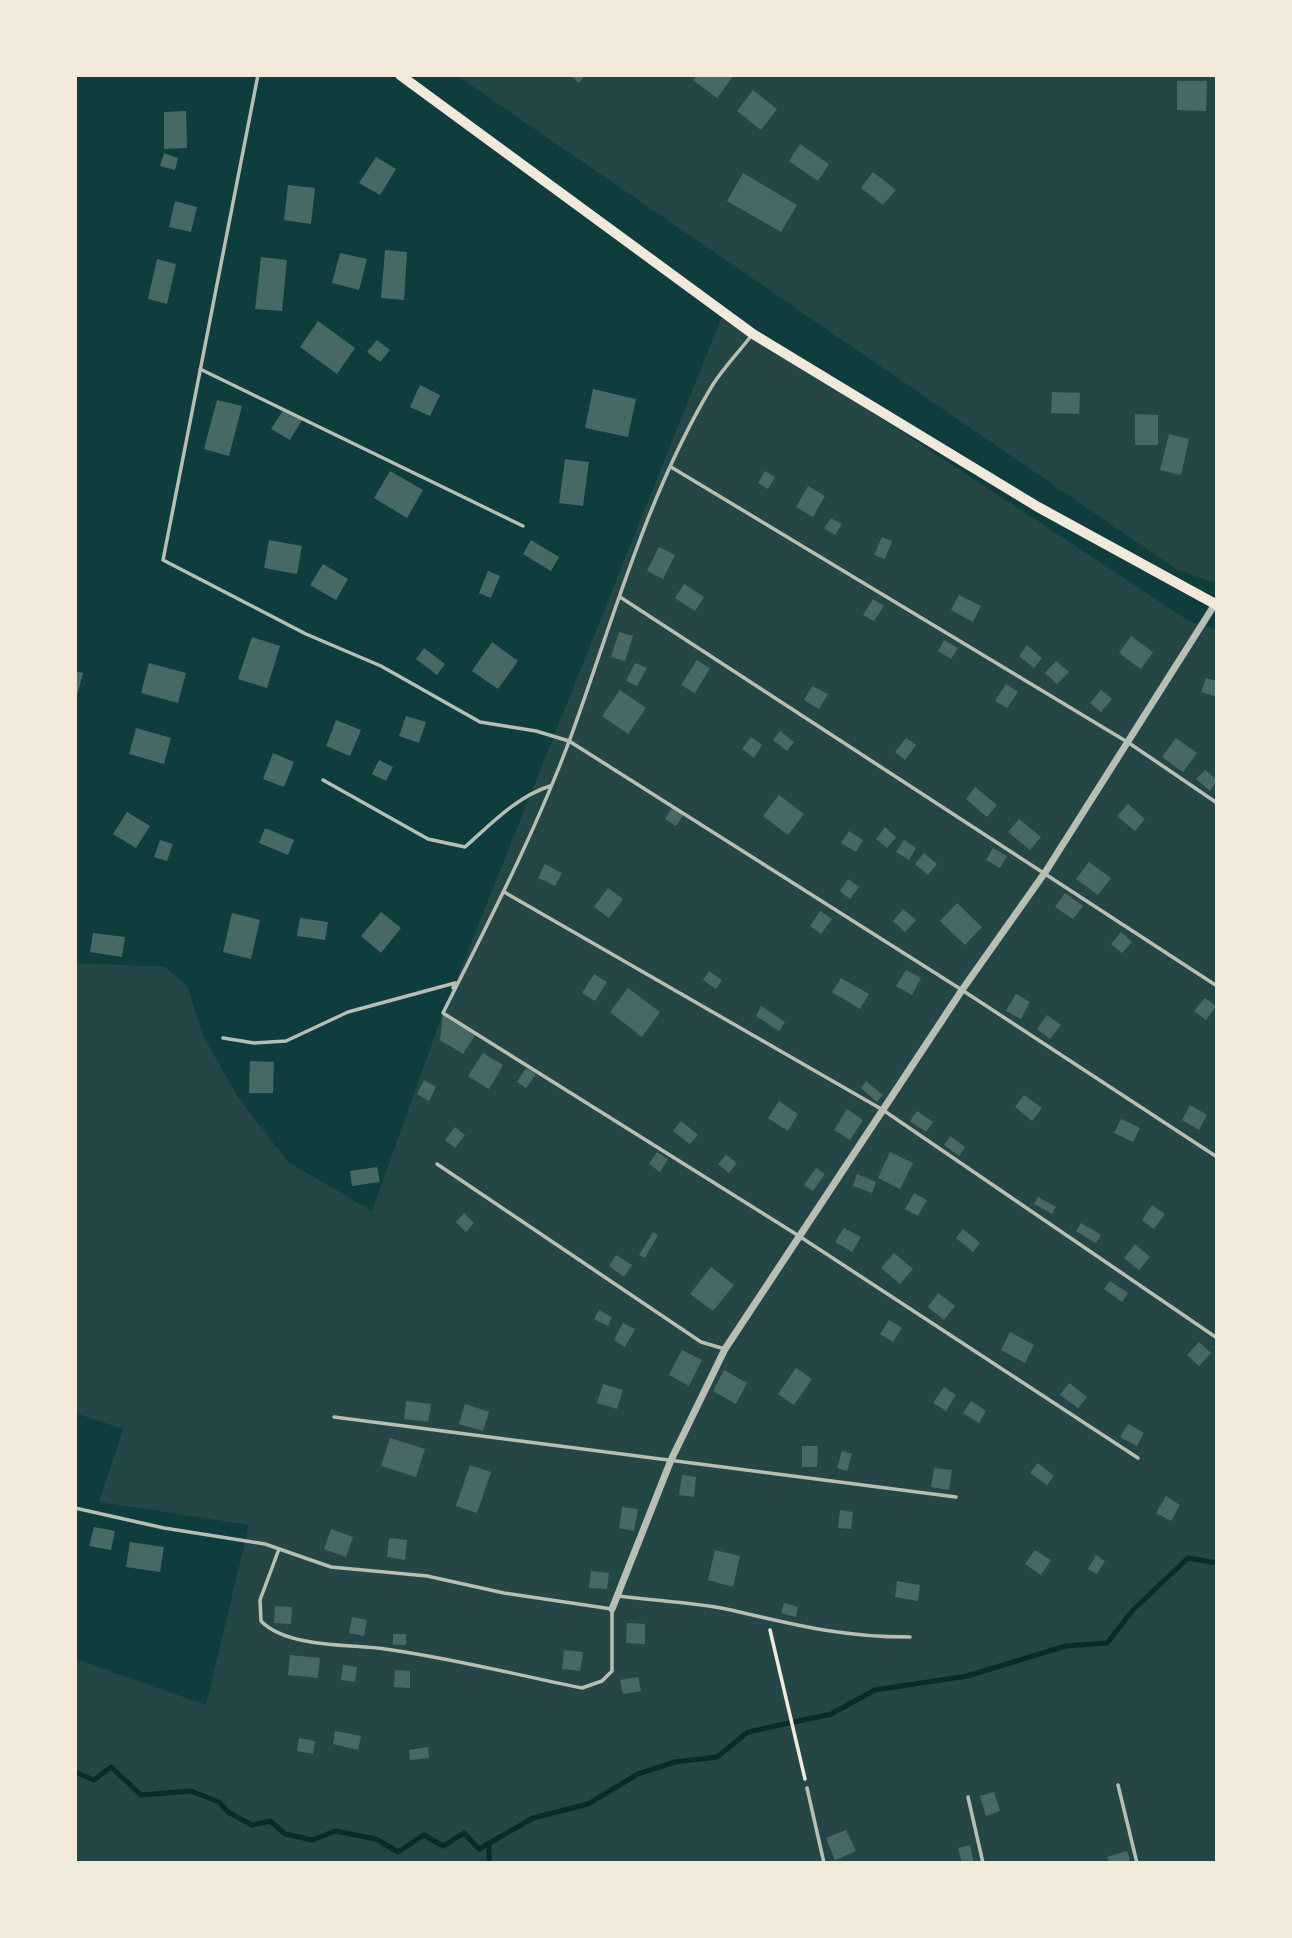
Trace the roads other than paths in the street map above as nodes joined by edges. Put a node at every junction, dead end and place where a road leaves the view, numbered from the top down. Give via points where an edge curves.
1 (258, 75) edge
2 (400, 75) edge
3 (753, 334) junction
4 (200, 369) junction
5 (671, 467) junction
6 (523, 526) dead end
7 (620, 597) junction
8 (1216, 604) edge
9 (569, 741) junction
10 (1129, 743) junction
11 (323, 780) dead end
12 (550, 786) junction
13 (1217, 803) edge
14 (1046, 871) junction
15 (505, 892) junction
16 (1217, 985) edge
17 (962, 990) junction
18 (443, 1013) junction
19 (223, 1038) dead end
20 (883, 1110) junction
21 (1217, 1157) edge
22 (437, 1164) dead end
23 (799, 1236) junction
24 (1217, 1338) edge
25 (724, 1349) junction
26 (334, 1417) dead end
27 (1138, 1458) dead end
28 (671, 1460) junction
29 (956, 1497) dead end
30 (75, 1508) edge
31 (279, 1549) junction
32 (617, 1596) junction
33 (612, 1609) junction
34 (910, 1637) dead end
35 (1118, 1785) dead end
36 (807, 1788) road end
37 (968, 1797) dead end
38 (824, 1863) edge
39 (983, 1863) edge
40 (1137, 1863) edge

1 - 4 lane
2 - 3 main road
3 - 5 lane via 713,384
3 - 8 main road via 1038,507
4 - 6 lane
4 - 9 lane via 163,561 306,634 381,666 480,722
5 - 7 lane
5 - 10 lane
7 - 9 lane
7 - 14 lane
8 - 10 street
9 - 12 lane
9 - 17 lane
10 - 13 lane
10 - 14 street
11 - 12 lane via 428,839 465,847 515,804
12 - 15 lane
14 - 16 lane
14 - 17 street
15 - 18 lane
15 - 20 lane
17 - 20 street
17 - 21 lane
18 - 19 lane via 455,983 348,1012 286,1041 254,1043
18 - 23 lane
20 - 23 street
20 - 24 lane
22 - 25 lane via 701,1342
23 - 25 street
23 - 27 lane
25 - 28 street
26 - 28 lane
28 - 29 lane
28 - 32 street
30 - 31 lane
31 - 33 lane via 331,1567 427,1576
31 - 33 lane via 260,1600 261,1621 269,1630 319,1643 386,1649 582,1688 603,1681 612,1671
32 - 33 street
32 - 34 lane via 729,1609 768,1621 859,1637
35 - 40 lane
36 - 38 lane
37 - 39 lane

